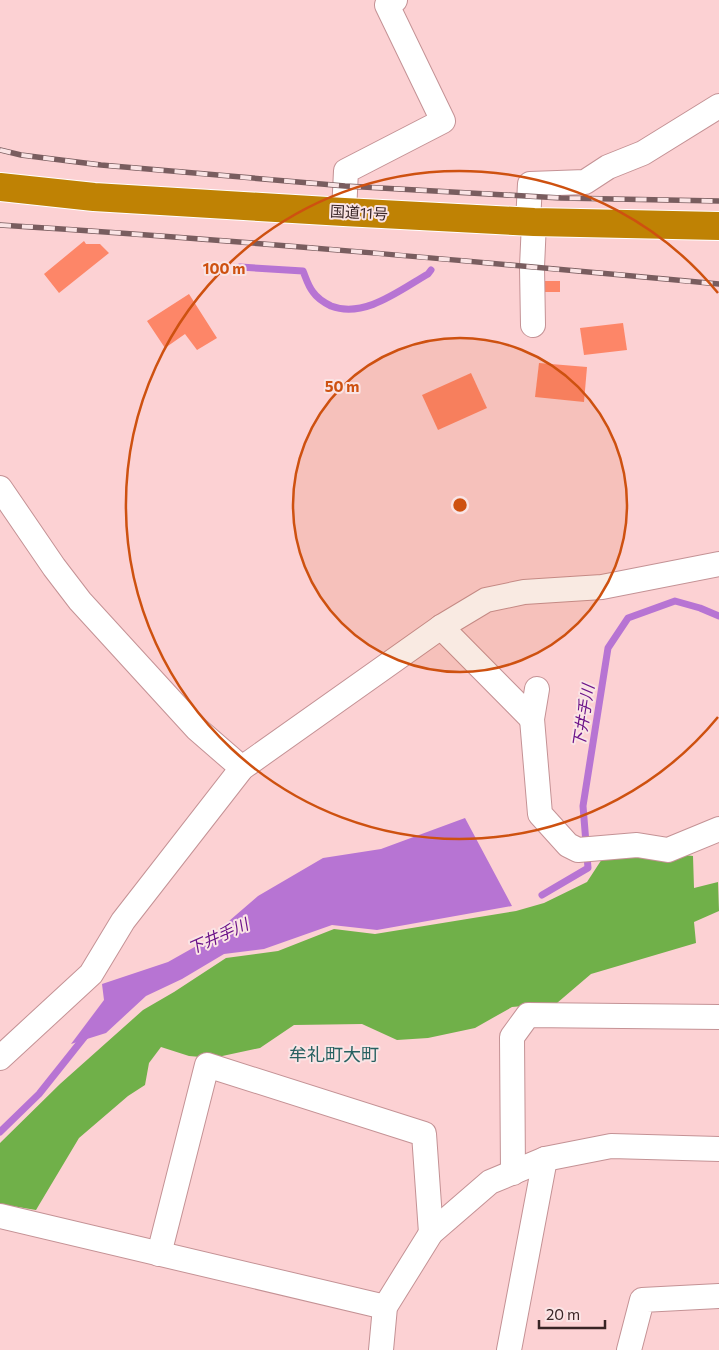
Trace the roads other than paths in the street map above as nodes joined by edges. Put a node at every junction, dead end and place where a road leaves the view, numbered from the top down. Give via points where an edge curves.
1 (395, 0) edge
2 (719, 106) edge
3 (0, 187) edge
4 (344, 212) junction
5 (531, 222) junction
6 (719, 226) edge
7 (533, 325) dead end
8 (0, 488) edge
9 (719, 564) edge
10 (441, 627) junction
11 (537, 689) dead end
12 (532, 719) junction
13 (242, 768) junction
14 (719, 829) edge
15 (719, 1018) edge
16 (0, 1058) edge
17 (719, 1148) edge
18 (545, 1159) junction
19 (513, 1173) junction
20 (0, 1216) edge
21 (431, 1233) junction
22 (159, 1254) junction
23 (719, 1296) edge
24 (385, 1307) junction
25 (381, 1350) edge
26 (509, 1350) edge
27 (629, 1350) edge

1 - 4 street via 387,5 443,121 346,171
2 - 5 street via 643,153 608,167 585,182 530,184
3 - 4 highway, 国道11号 via 94,197
4 - 5 highway, 国道11号
5 - 6 highway, 国道11号
5 - 7 street
8 - 13 street via 80,601 197,729
9 - 10 street via 602,587 524,592 486,600
10 - 12 street
10 - 13 street
11 - 12 street
12 - 14 street via 540,814 568,844 587,850 637,844 668,850
13 - 16 street via 123,921 91,974
15 - 19 street via 528,1015 512,1037
17 - 18 street via 612,1146
18 - 19 street
18 - 26 street
19 - 21 street via 490,1182
20 - 22 street
21 - 22 street via 424,1134 207,1065
21 - 24 street
22 - 24 street
23 - 27 street via 642,1300
24 - 25 street

